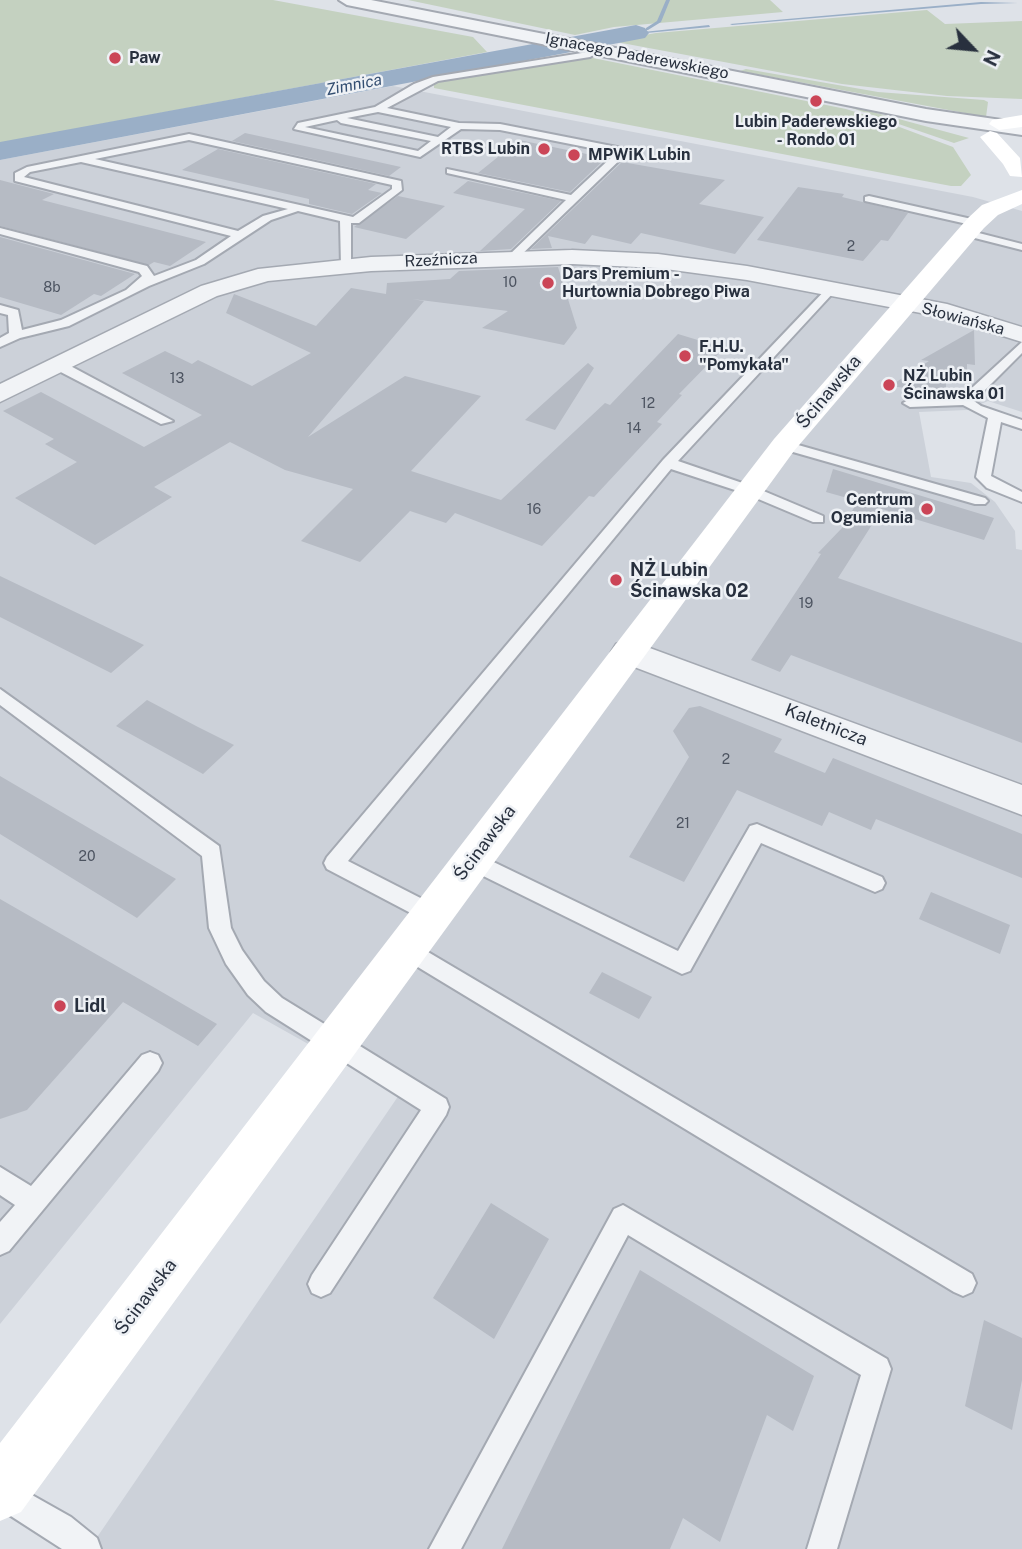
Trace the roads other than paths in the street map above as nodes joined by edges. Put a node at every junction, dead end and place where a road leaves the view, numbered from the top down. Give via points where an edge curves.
1 (348, 0) edge
2 (596, 48) junction
3 (378, 109) junction
4 (333, 118) junction
5 (1022, 121) edge
6 (459, 126) junction
7 (1022, 129) edge
8 (994, 131) junction
9 (439, 140) junction
10 (1022, 146) edge
11 (81, 159) junction
12 (1019, 170) edge
13 (451, 171) dead end
14 (1022, 196) edge
15 (573, 199) junction
16 (869, 199) dead end
17 (302, 210) junction
18 (345, 219) junction
19 (977, 222) junction
20 (0, 230) edge
21 (240, 235) junction
22 (1022, 247) edge
23 (513, 257) junction
24 (347, 266) junction
25 (145, 283) junction
26 (830, 289) junction
27 (904, 303) junction
28 (0, 309) edge
29 (16, 335) junction
30 (1022, 335) edge
31 (0, 343) edge
32 (1022, 346) edge
33 (58, 365) junction
34 (1, 392) edge
35 (966, 401) junction
36 (910, 403) dead end
37 (995, 417) junction
38 (166, 421) dead end
39 (1022, 425) edge
40 (784, 445) junction
41 (668, 463) junction
42 (749, 491) junction
43 (1022, 497) edge
44 (980, 500) dead end
45 (818, 519) dead end
46 (628, 652) junction
47 (0, 696) edge
48 (1022, 800) edge
49 (472, 861) junction
50 (875, 883) dead end
51 (419, 931) junction
52 (336, 1041) junction
53 (150, 1063) dead end
54 (0, 1180) edge
55 (33, 1202) junction
56 (0, 1242) edge
57 (963, 1283) dead end
58 (321, 1284) dead end
59 (0, 1491) edge
60 (86, 1549) edge
61 (444, 1549) edge
62 (822, 1549) edge

1 - 2 street, Ignacego Paderewskiego
2 - 3 lane via 590,54 436,79
2 - 8 street, Ignacego Paderewskiego
3 - 4 lane
3 - 6 lane
4 - 9 lane
4 - 9 lane via 299,129 420,154
5 - 8 main road
6 - 9 lane
6 - 15 lane via 499,127 623,152
7 - 8 street, Ignacego Paderewskiego
8 - 10 street, Ignacego Paderewskiego
8 - 12 main road
11 - 17 lane
11 - 18 lane via 189,137 397,183 397,190 355,221
11 - 21 lane via 27,170 19,178
12 - 19 main road, Ścinawska via 989,200
13 - 15 lane
14 - 19 main road, Ścinawska
15 - 23 lane
16 - 19 lane
17 - 18 lane
17 - 21 lane via 267,218
18 - 24 lane
19 - 22 lane
19 - 27 main road, Ścinawska
20 - 25 lane via 143,269 148,276
21 - 25 lane via 200,262
23 - 24 street, Rzeźnicza
23 - 26 street, Rzeźnicza via 658,261
24 - 33 street, Rzeźnicza via 266,274 209,291
25 - 29 lane via 65,323
26 - 27 street, Rzeźnicza
26 - 41 lane
27 - 30 street, Słowiańska via 947,311
27 - 40 main road, Ścinawska
28 - 29 lane via 14,313
29 - 31 lane
32 - 35 lane
33 - 34 street, Rzeźnicza
33 - 38 lane
35 - 36 lane
35 - 37 lane
37 - 39 lane
37 - 43 lane via 983,477
40 - 42 main road, Ścinawska
40 - 44 lane
41 - 42 lane
41 - 51 lane via 334,863
42 - 45 lane
42 - 46 main road, Ścinawska
46 - 48 street, Kaletnicza
46 - 49 main road, Ścinawska
47 - 52 lane via 212,852 220,928 234,957 274,1005
49 - 50 lane via 682,964 757,832
49 - 51 main road, Ścinawska
51 - 52 main road, Ścinawska
51 - 57 lane
52 - 58 lane via 437,1107
52 - 59 main road, Ścinawska
53 - 55 lane
54 - 55 lane
55 - 56 lane
59 - 60 lane
61 - 62 lane via 623,1218 877,1370

